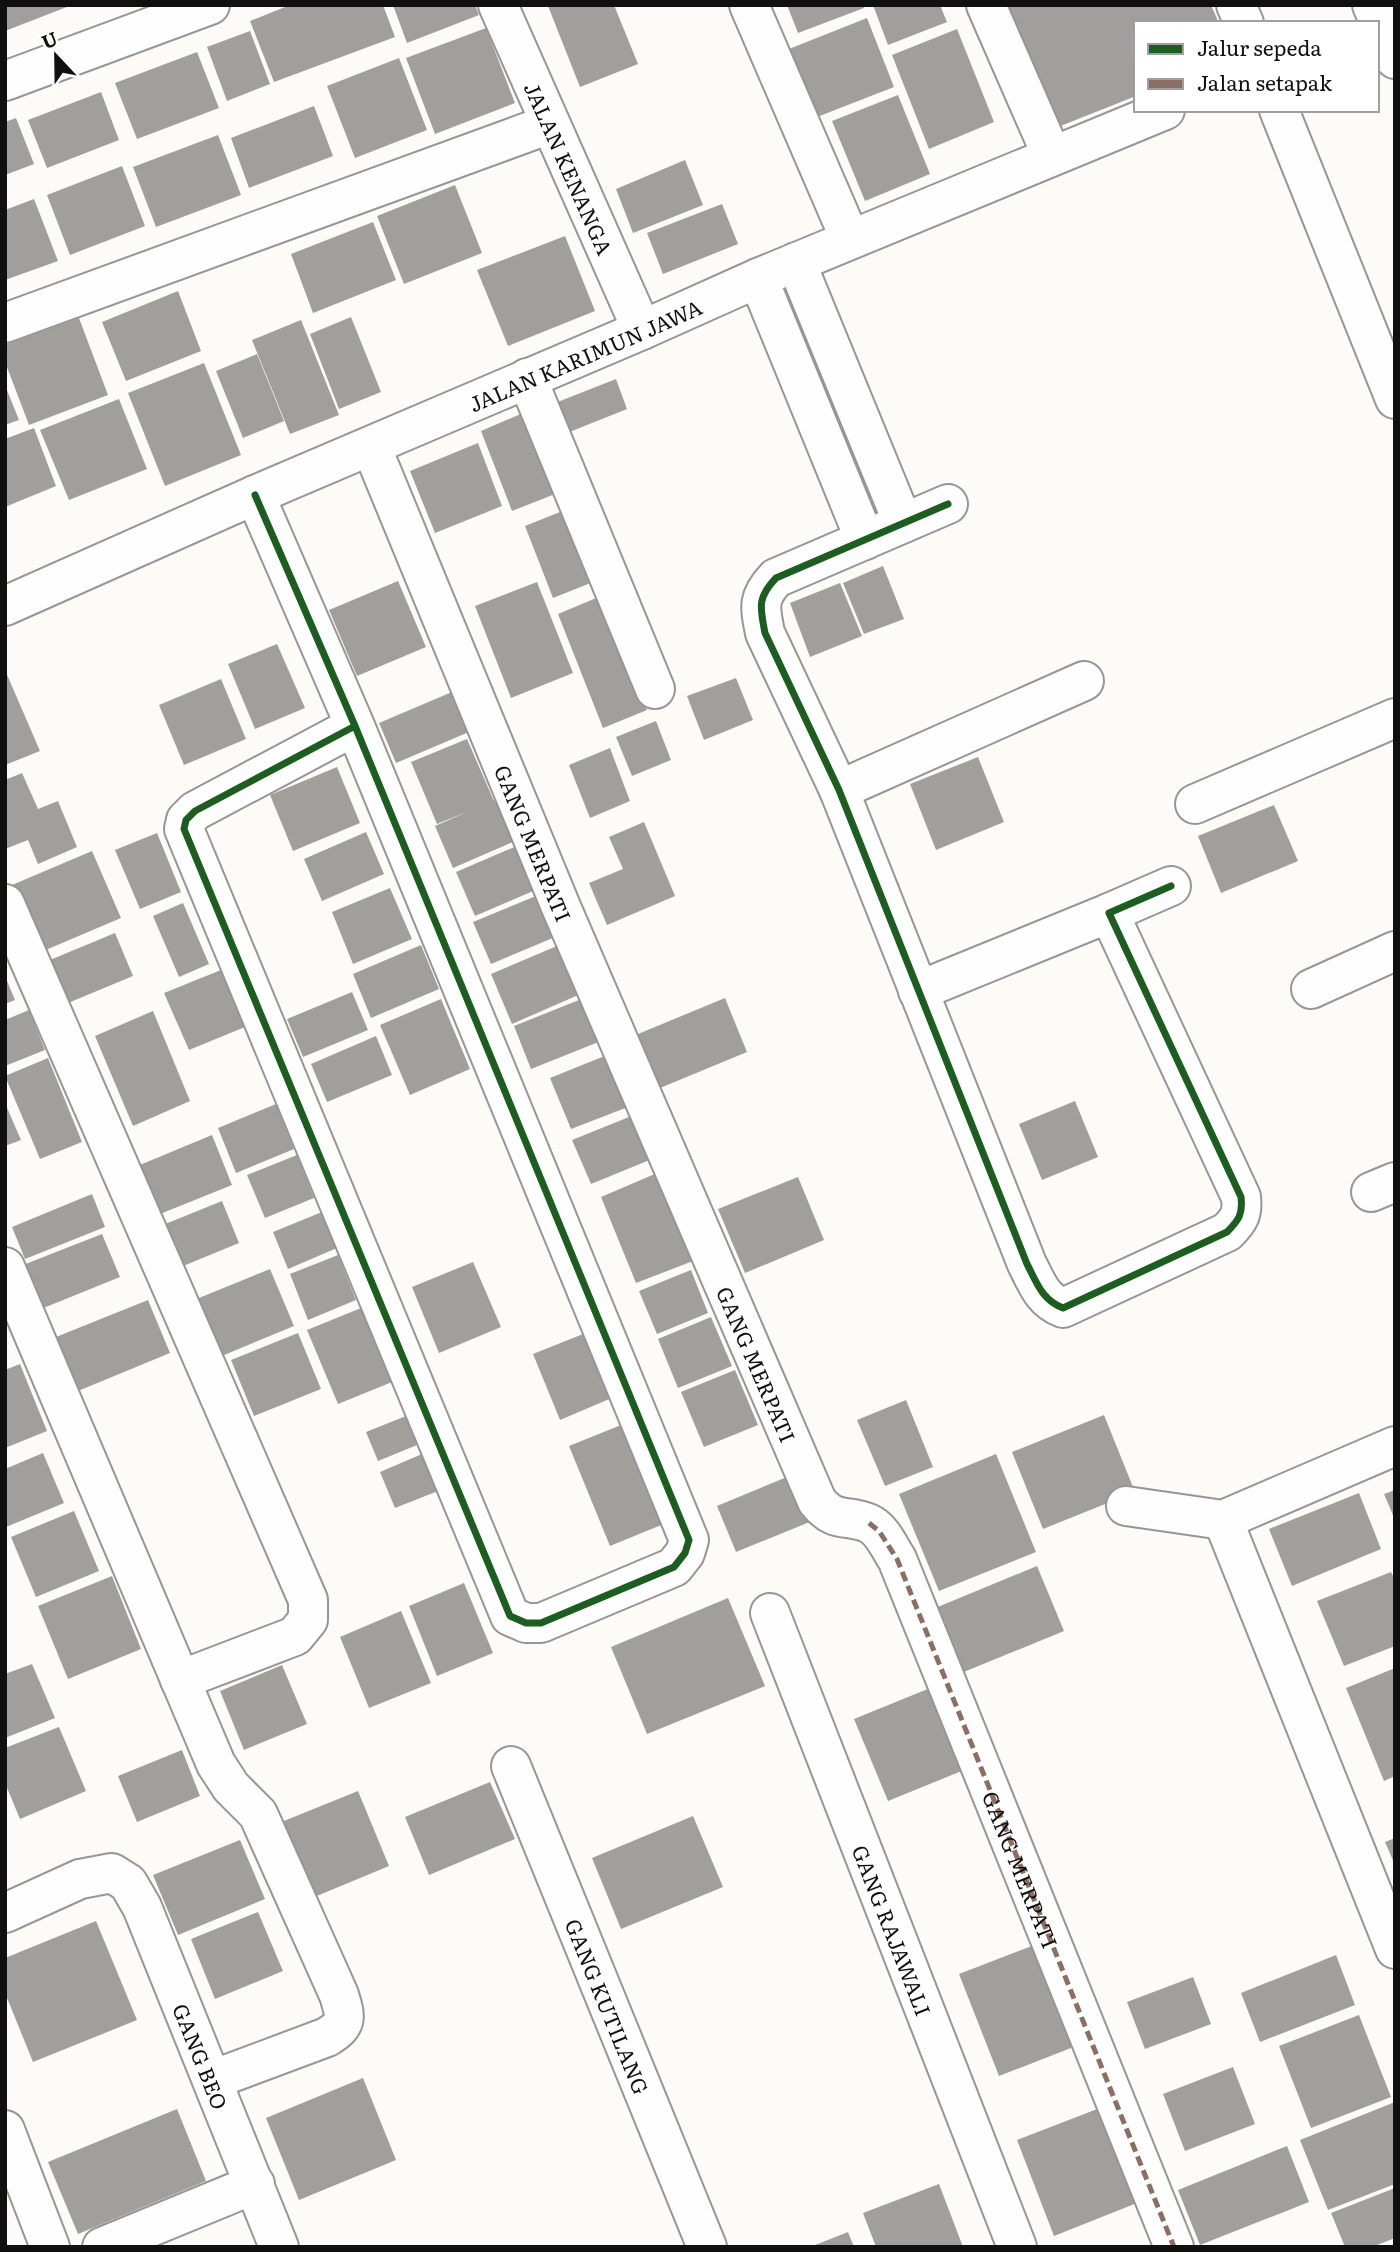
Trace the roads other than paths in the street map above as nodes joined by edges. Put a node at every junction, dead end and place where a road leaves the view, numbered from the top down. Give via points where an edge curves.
1 (210, 5) edge
2 (498, 5) edge
3 (749, 5) edge
4 (986, 5) edge
5 (1236, 5) edge
6 (1380, 16) edge
7 (1243, 21) edge
8 (1395, 59) edge
9 (5, 81) edge
10 (1160, 112) edge
11 (1280, 112) edge
12 (550, 124) junction
13 (1052, 156) junction
14 (850, 239) junction
15 (796, 262) junction
16 (758, 278) junction
17 (5, 323) edge
18 (642, 330) junction
19 (527, 378) junction
20 (1395, 399) edge
21 (371, 446) junction
22 (255, 495) junction
23 (948, 504) dead end
24 (903, 523) junction
25 (865, 540) junction
26 (5, 606) edge
27 (1084, 681) dead end
28 (655, 689) dead end
29 (1395, 718) edge
30 (355, 726) junction
31 (839, 790) junction
32 (1195, 804) dead end
33 (1171, 886) dead end
34 (5, 904) edge
35 (1108, 913) junction
36 (1395, 951) edge
37 (1311, 989) dead end
38 (918, 991) junction
39 (5, 1267) edge
40 (1395, 1446) edge
41 (1126, 1506) dead end
42 (1223, 1520) junction
43 (770, 1614) dead end
44 (180, 1680) junction
45 (511, 1766) dead end
46 (5, 1913) edge
47 (1395, 1949) edge
48 (212, 2080) junction
49 (5, 2130) edge
50 (255, 2184) junction
51 (50, 2247) edge
52 (102, 2247) edge
53 (279, 2247) edge
54 (707, 2247) edge
55 (1017, 2247) edge
56 (1174, 2247) edge

1 - 9 street
2 - 12 street, JALAN KENANGA
3 - 14 street
4 - 13 street
5 - 7 street
6 - 8 street
10 - 13 street, JALAN KARIMUN JAWA
11 - 20 street
12 - 17 street
12 - 18 street, JALAN KENANGA
13 - 14 street, JALAN KARIMUN JAWA
14 - 15 street, JALAN KARIMUN JAWA
15 - 16 street, JALAN KARIMUN JAWA
15 - 24 street
16 - 18 street, JALAN KARIMUN JAWA
16 - 25 street
18 - 19 street, JALAN KARIMUN JAWA
19 - 21 street, JALAN KARIMUN JAWA
19 - 28 street
21 - 22 street, JALAN KARIMUN JAWA
21 - 56 street, GANG MERPATI via 561,907 817,1502 826,1512 869,1523 897,1559
22 - 26 street, JALAN KARIMUN JAWA
22 - 30 street
23 - 24 street
24 - 25 street
25 - 31 street via 776,578 765,590 760,606 765,633
27 - 31 street
29 - 32 street
30 - 30 street via 690,1539 674,1567 541,1623 510,1616 184,829 195,811
31 - 38 street
33 - 35 street
34 - 44 street via 308,1600 308,1619 295,1636
35 - 38 street
35 - 38 street via 1241,1197 1243,1211 1227,1232 1063,1308 1050,1303 1027,1264
36 - 37 street
39 - 44 street
40 - 42 street
41 - 42 street
42 - 47 street
43 - 55 street, GANG RAJAWALI
44 - 48 street via 216,1765 258,1814 345,2016 340,2029 327,2037
45 - 54 street, GANG KUTILANG
46 - 48 street, GANG BEO via 80,1879 112,1873 128,1883
48 - 50 street, GANG BEO
49 - 51 street
50 - 52 street
50 - 53 street, GANG BEO

